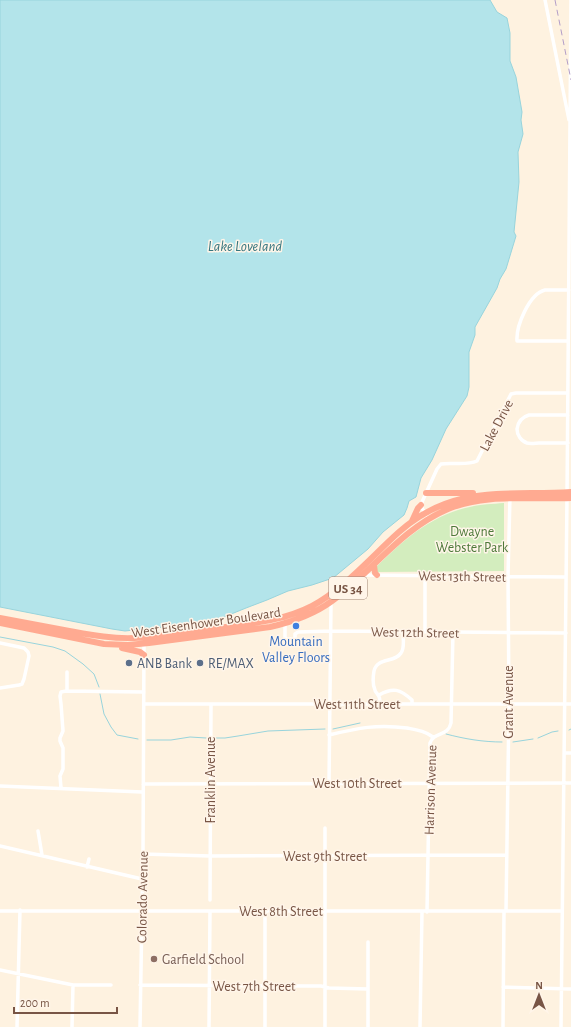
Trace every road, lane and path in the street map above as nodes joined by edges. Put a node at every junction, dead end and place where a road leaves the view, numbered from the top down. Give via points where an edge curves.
1 (545, 0) edge
2 (571, 0) edge
3 (571, 66) edge
4 (570, 125) junction
5 (569, 290) junction
6 (568, 341) junction
7 (568, 393) junction
8 (568, 415) junction
9 (569, 428) edge
10 (568, 443) junction
11 (426, 493) junction
12 (483, 494) junction
13 (569, 495) edge
14 (510, 496) junction
15 (421, 505) junction
16 (425, 513) junction
17 (429, 519) junction
18 (412, 522) junction
19 (374, 565) junction
20 (362, 572) junction
21 (377, 575) junction
22 (425, 575) junction
23 (508, 576) junction
24 (566, 577) junction
25 (331, 602) junction
26 (291, 615) junction
27 (0, 618) edge
28 (0, 623) edge
29 (285, 624) junction
30 (331, 631) junction
31 (403, 632) junction
32 (425, 632) junction
33 (453, 632) junction
34 (508, 633) junction
35 (566, 633) junction
36 (144, 641) junction
37 (0, 643) edge
38 (115, 645) junction
39 (565, 646) junction
40 (570, 646) edge
41 (144, 655) junction
42 (67, 672) dead end
43 (0, 688) edge
44 (67, 691) junction
45 (144, 692) junction
46 (379, 695) junction
47 (330, 703) junction
48 (144, 704) junction
49 (210, 704) junction
50 (380, 704) junction
51 (412, 704) junction
52 (452, 704) junction
53 (509, 704) junction
54 (565, 704) junction
55 (571, 704) edge
56 (329, 735) junction
57 (433, 737) junction
58 (564, 753) junction
59 (571, 753) edge
60 (429, 783) junction
61 (507, 783) junction
62 (564, 783) junction
63 (571, 783) edge
64 (143, 784) junction
65 (211, 784) junction
66 (329, 784) junction
67 (0, 786) edge
68 (61, 788) junction
69 (142, 792) junction
70 (325, 828) dead end
71 (38, 831) dead end
72 (0, 846) edge
73 (143, 854) junction
74 (507, 855) junction
75 (42, 856) junction
76 (210, 856) junction
77 (326, 856) junction
78 (428, 856) junction
79 (89, 859) dead end
80 (88, 867) junction
81 (142, 879) junction
82 (210, 900) dead end
83 (0, 910) edge
84 (20, 910) junction
85 (141, 911) junction
86 (210, 911) junction
87 (266, 911) junction
88 (505, 911) junction
89 (562, 911) junction
90 (326, 912) junction
91 (422, 912) junction
92 (427, 912) junction
93 (368, 942) dead end
94 (0, 970) edge
95 (19, 975) junction
96 (73, 985) junction
97 (111, 985) dead end
98 (140, 985) junction
99 (209, 986) junction
100 (265, 986) junction
101 (503, 987) junction
102 (325, 988) junction
103 (562, 988) junction
104 (571, 988) edge
105 (368, 989) junction
106 (17, 1027) edge
107 (72, 1027) edge
108 (140, 1027) edge
109 (209, 1027) edge
110 (265, 1027) edge
111 (325, 1027) edge
112 (368, 1027) edge
113 (420, 1027) edge
114 (503, 1027) edge
115 (561, 1027) edge

1 - 4 street
2 - 3 street
3 - 4 street
4 - 5 street
5 - 6 street
5 - 6 street via 545,290 535,295 520,322 517,337 517,341
6 - 7 street
7 - 8 street
7 - 11 street, Lake Drive via 511,394 477,461 441,464
8 - 9 street
8 - 10 street via 529,415 521,420 517,429 518,435 526,443
9 - 10 street
10 - 13 street
11 - 12 highway
11 - 15 street, Lake Drive
12 - 14 highway, West Eisenhower Boulevard / US 34
12 - 16 highway, West Eisenhower Boulevard / US 34 via 457,500
13 - 14 highway, West Eisenhower Boulevard / US 34
13 - 24 street
14 - 17 highway, West Eisenhower Boulevard / US 34 via 461,505
14 - 23 street, Grant Avenue
15 - 16 street
15 - 18 highway
16 - 17 street
16 - 18 highway, West Eisenhower Boulevard / US 34
17 - 19 highway, West Eisenhower Boulevard / US 34 via 402,538
18 - 20 highway, West Eisenhower Boulevard / US 34
19 - 20 highway, West Eisenhower Boulevard / US 34
19 - 21 highway
20 - 21 street, West 13th Street
20 - 25 highway, West Eisenhower Boulevard / US 34
20 - 26 highway, West Eisenhower Boulevard / US 34 via 328,596
21 - 22 street, West 13th Street
22 - 23 street, West 13th Street
22 - 32 street
23 - 24 street, West 13th Street
23 - 34 street, Grant Avenue
24 - 35 street
25 - 29 highway, West Eisenhower Boulevard / US 34 via 315,612
25 - 30 street
26 - 29 highway
26 - 36 highway, West Eisenhower Boulevard / US 34
27 - 36 highway, West Eisenhower Boulevard / US 34 via 106,637
28 - 38 highway, West Eisenhower Boulevard / US 34
29 - 30 street, West 12th Street via 285,639 295,639 298,632
29 - 36 highway, West Eisenhower Boulevard / US 34
30 - 31 street, West 12th Street
30 - 47 street
31 - 32 street, West 12th Street
31 - 46 street via 401,654 378,663 374,669 374,688
32 - 33 street, West 12th Street
33 - 34 street, West 12th Street
33 - 52 street, Harrison Avenue
34 - 35 street, West 12th Street
34 - 53 street, Grant Avenue
35 - 39 street
36 - 38 highway, West Eisenhower Boulevard / US 34
36 - 41 street
37 - 43 street via 24,648 29,656 22,684
38 - 41 highway
39 - 40 street
39 - 54 street
41 - 45 street
42 - 44 street
44 - 45 street
44 - 68 street via 60,693 63,730 60,738 63,748
45 - 48 street
46 - 50 street
46 - 51 street via 397,690 412,700
47 - 49 street, West 11th Street
47 - 50 street, West 11th Street
47 - 56 street
48 - 49 street, West 11th Street
48 - 64 street
49 - 65 street, Franklin Avenue
50 - 51 street, West 11th Street
51 - 52 street, West 11th Street
52 - 53 street, West 11th Street
52 - 57 street, Harrison Avenue via 450,727 444,733
53 - 54 street, West 11th Street
53 - 61 street, Grant Avenue
54 - 55 street, West 11th Street
54 - 58 street
56 - 57 street via 366,727 390,726 419,730
56 - 66 street
57 - 60 street, Harrison Avenue via 430,744
58 - 59 street
58 - 62 street
60 - 61 street, West 10th Street
60 - 66 street, West 10th Street
60 - 78 street, Harrison Avenue
61 - 62 street, West 10th Street
61 - 74 street, Grant Avenue
62 - 63 street, West 10th Street
62 - 89 street
64 - 65 street, West 10th Street
64 - 69 street, Colorado Avenue
65 - 66 street, West 10th Street
65 - 76 street, Franklin Avenue
67 - 68 street
68 - 69 street
69 - 73 street, Colorado Avenue
70 - 77 street
71 - 75 street
72 - 75 street
73 - 76 street, West 9th Street
73 - 81 street, Colorado Avenue
74 - 78 street, West 9th Street
74 - 88 street, Grant Avenue
75 - 80 street
76 - 77 street, West 9th Street
76 - 82 street, Franklin Avenue
77 - 78 street, West 9th Street
77 - 90 street
78 - 92 street, Harrison Avenue
79 - 80 street
80 - 81 street
81 - 85 street, Colorado Avenue
83 - 84 street, West 8th Street
84 - 85 street, West 8th Street
84 - 95 street
85 - 86 street, West 8th Street
85 - 98 street, Colorado Avenue
86 - 87 street, West 8th Street
86 - 99 street
87 - 90 street, West 8th Street
87 - 100 street
88 - 89 street, West 8th Street
88 - 92 street, West 8th Street
88 - 101 street, Grant Avenue
89 - 103 street
90 - 91 street, West 8th Street
90 - 102 street
91 - 92 street, West 8th Street
91 - 113 street
93 - 105 street
94 - 95 street
95 - 96 street
95 - 106 street
96 - 97 street
96 - 107 street
98 - 99 street, West 7th Street
98 - 108 street, Colorado Avenue
99 - 100 street, West 7th Street
99 - 109 street
100 - 102 street, West 7th Street
100 - 110 street
101 - 103 street
101 - 114 street, Grant Avenue
102 - 105 street, West 7th Street
102 - 111 street
103 - 104 street
103 - 115 street
105 - 112 street

